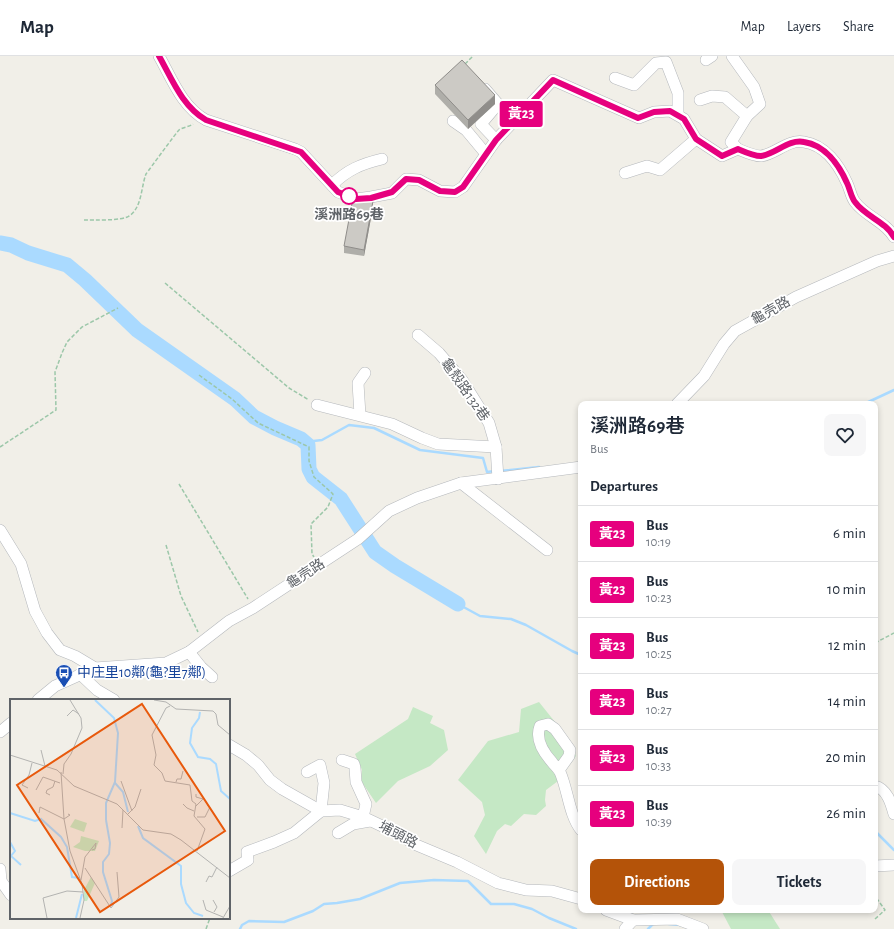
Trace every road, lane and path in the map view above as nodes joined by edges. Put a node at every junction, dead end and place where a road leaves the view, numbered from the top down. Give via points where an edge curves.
1 (159, 56) edge
2 (473, 56) edge
3 (732, 56) edge
4 (464, 65) edge
5 (615, 78) dead end
6 (479, 82) edge
7 (700, 100) dead end
8 (678, 114) junction
9 (747, 116) junction
10 (200, 117) junction
11 (453, 121) dead end
12 (696, 139) junction
13 (496, 140) junction
14 (738, 149) junction
15 (486, 154) junction
16 (382, 159) dead end
17 (625, 173) dead end
18 (332, 186) junction
19 (84, 220) dead end
20 (894, 237) edge
21 (894, 256) edge
22 (164, 283) dead end
23 (118, 308) dead end
24 (418, 335) dead end
25 (365, 373) dead end
26 (199, 375) dead end
27 (680, 401) edge
28 (317, 405) joint
29 (360, 415) junction
30 (0, 447) edge
31 (496, 447) junction
32 (578, 467) edge
33 (498, 479) junction
34 (461, 483) junction
35 (179, 484) dead end
36 (0, 530) edge
37 (166, 545) dead end
38 (547, 550) dead end
39 (319, 565) junction
40 (252, 608) junction
41 (894, 633) edge
42 (203, 641) junction
43 (878, 641) edge
44 (189, 652) junction
45 (95, 668) junction
46 (80, 674) junction
47 (212, 677) dead end
48 (39, 699) edge
49 (112, 699) edge
50 (10, 724) edge
51 (0, 732) edge
52 (230, 746) edge
53 (342, 760) dead end
54 (559, 770) dead end
55 (307, 772) dead end
56 (878, 787) edge
57 (322, 811) junction
58 (894, 814) edge
59 (367, 819) junction
60 (578, 826) edge
61 (338, 833) dead end
62 (894, 864) edge
63 (878, 866) edge
64 (0, 869) edge
65 (230, 870) edge
66 (10, 894) edge
67 (578, 898) edge
68 (878, 900) edge
69 (614, 913) edge
70 (674, 914) edge
71 (210, 919) edge
72 (875, 919) dead end
73 (633, 920) junction
74 (206, 929) edge
75 (625, 929) edge
76 (703, 929) edge

1 - 10 street via 186,104
2 - 4 path
3 - 9 street via 754,87 760,104
5 - 8 street via 634,85 656,63 666,62 678,93
6 - 13 street via 498,104 481,124
7 - 9 street via 712,96 725,97
8 - 12 street
8 - 13 street via 670,111 654,112 638,118 553,80
9 - 14 street via 731,142
10 - 18 street via 301,152
10 - 19 path via 190,126 179,130 146,174 135,211 129,217
11 - 15 street via 466,130
12 - 14 street via 722,156
12 - 17 street via 660,170 647,166
13 - 15 street
14 - 20 street via 761,156 787,144 804,142 819,147 834,161 847,182 854,201 883,224
15 - 18 street via 463,187 455,192 440,191 419,180 406,179 392,192 356,199 338,192
16 - 18 street via 365,163 342,174
21 - 27 street, 龜壳路 via 796,297 735,331 704,376
22 - 28 path via 289,388
23 - 30 path via 82,327 67,342 55,372 56,410
24 - 31 street, 龜殼路132巷 via 439,353 462,380 489,423
25 - 29 street via 358,383
26 - 39 path via 232,399 258,423 309,447 309,461 314,477 334,494 328,507 311,524 312,554
28 - 29 street
29 - 31 street via 392,424 438,444
31 - 33 street, 龜殼路132巷
32 - 33 street, 龜壳路
33 - 34 street, 龜壳路
34 - 38 street
34 - 39 street, 龜壳路 via 389,511 358,539
35 - 40 path
36 - 45 street via 21,564 35,611 47,633 60,650
37 - 42 path via 181,596
39 - 40 street, 龜壳路
40 - 42 street, 龜壳路
41 - 43 path
42 - 44 street, 龜壳路
44 - 45 street, 龜壳路 via 166,663
44 - 47 street
45 - 46 street, 龜壳路
46 - 48 street, 龜壳路 via 55,686
46 - 49 street via 97,690
50 - 51 street
52 - 57 street, 埔頭路 via 258,765 270,780 282,789
53 - 59 street via 354,764 356,782 366,804
54 - 60 street
55 - 57 street via 320,765 324,783
56 - 58 street via 886,795
57 - 59 street, 埔頭路 via 340,810
57 - 65 street via 294,833 247,852 248,860
59 - 61 street
59 - 67 street, 埔頭路 via 498,883 526,890 552,891
62 - 63 street
64 - 66 street via 1,881
68 - 72 path via 885,910
69 - 73 street
70 - 73 street
70 - 76 street
71 - 74 path
73 - 75 street

